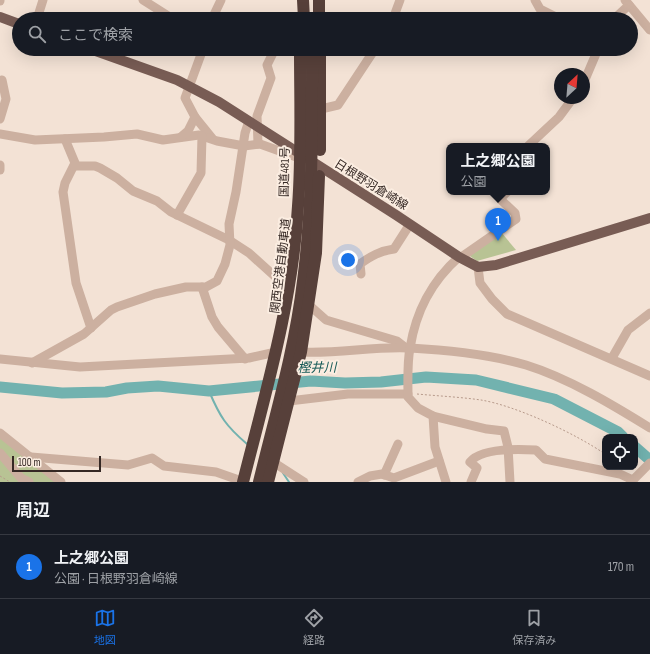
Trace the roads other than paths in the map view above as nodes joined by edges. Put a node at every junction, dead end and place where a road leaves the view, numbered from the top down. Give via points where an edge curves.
1 (42, 0) edge
2 (143, 0) edge
3 (221, 0) edge
4 (299, 0) edge
5 (303, 0) edge
6 (311, 0) edge
7 (319, 0) edge
8 (400, 0) edge
9 (535, 0) edge
10 (627, 2) edge
11 (39, 12) edge
12 (162, 12) edge
13 (215, 12) edge
14 (299, 12) edge
15 (304, 12) edge
16 (311, 12) edge
17 (319, 12) edge
18 (396, 12) edge
19 (546, 12) edge
20 (619, 12) edge
21 (635, 12) edge
22 (638, 15) edge
23 (0, 17) edge
24 (12, 21) edge
25 (650, 30) edge
26 (109, 56) edge
27 (200, 56) edge
28 (272, 56) edge
29 (300, 56) edge
30 (303, 56) edge
31 (312, 56) edge
32 (320, 56) edge
33 (370, 56) edge
34 (595, 56) edge
35 (590, 68) edge
36 (2, 80) dead end
37 (189, 86) junction
38 (569, 104) edge
39 (1, 108) edge
40 (321, 109) junction
41 (195, 117) junction
42 (0, 119) edge
43 (249, 121) junction
44 (258, 127) junction
45 (0, 134) edge
46 (202, 136) junction
47 (181, 137) junction
48 (65, 139) junction
49 (213, 139) junction
50 (531, 143) edge
51 (258, 144) junction
52 (244, 146) junction
53 (299, 156) junction
54 (0, 165) edge
55 (74, 166) junction
56 (320, 168) junction
57 (0, 170) edge
58 (504, 195) edge
59 (177, 215) junction
60 (650, 218) edge
61 (410, 224) junction
62 (229, 240) junction
63 (460, 258) junction
64 (478, 267) junction
65 (361, 274) dead end
66 (289, 283) junction
67 (202, 287) junction
68 (308, 304) junction
69 (650, 313) edge
70 (91, 328) junction
71 (408, 348) junction
72 (276, 352) junction
73 (301, 352) junction
74 (612, 358) junction
75 (0, 359) edge
76 (245, 359) junction
77 (32, 362) junction
78 (650, 376) edge
79 (408, 394) junction
80 (289, 401) junction
81 (433, 416) junction
82 (650, 428) edge
83 (0, 433) edge
84 (398, 444) dead end
85 (508, 449) junction
86 (0, 453) edge
87 (31, 457) junction
88 (439, 461) junction
89 (273, 462) junction
90 (650, 463) edge
91 (384, 475) junction
92 (239, 481) edge
93 (632, 481) edge
94 (29, 482) edge
95 (60, 482) edge
96 (250, 482) edge
97 (259, 482) edge
98 (268, 482) edge
99 (304, 482) edge
100 (358, 482) edge
101 (446, 482) edge
102 (471, 482) edge
103 (510, 482) edge

1 - 11 street
2 - 12 street
3 - 13 street
4 - 14 highway
5 - 15 highway
6 - 16 highway
7 - 17 highway
8 - 18 street
9 - 19 street via 540,9
10 - 20 street
10 - 21 street
22 - 25 street
23 - 24 main road
26 - 37 main road, 日根野羽倉崎線
27 - 37 street
28 - 44 street via 267,65 271,78 258,116
29 - 53 highway, 国道481号
30 - 96 highway, 関西空港自動車道 via 305,162 294,280 279,366
31 - 97 highway, 関西空港自動車道 via 310,206 303,282 291,349
32 - 40 highway
33 - 40 street via 338,105
34 - 35 street
36 - 39 street via 6,100
37 - 41 street via 185,98
37 - 43 main road, 日根野羽倉崎線
38 - 50 street via 559,117
39 - 42 street
40 - 56 highway
41 - 47 street via 188,131
41 - 49 street
43 - 44 main road, 日根野羽倉崎線
43 - 52 street
44 - 51 street
44 - 53 main road, 日根野羽倉崎線
45 - 48 street via 35,140
46 - 47 street
46 - 49 street
46 - 59 street via 201,173
47 - 48 street via 163,140 136,134
48 - 55 street via 73,156
49 - 52 street
51 - 52 street
51 - 53 street
52 - 62 street via 229,224
53 - 56 main road, 日根野羽倉崎線
53 - 66 highway, 国道481号 via 298,207
54 - 57 street
55 - 59 street via 100,168 133,191 157,201
55 - 70 street via 65,183 64,198 76,283
56 - 61 main road, 日根野羽倉崎線
56 - 68 highway via 316,253
58 - 63 street via 501,200 515,213 516,219
59 - 62 street
60 - 64 main road via 496,265
61 - 63 main road, 日根野羽倉崎線
61 - 65 street via 394,249 372,255 360,264
62 - 66 street via 249,253 280,281
62 - 67 street via 230,245 220,275 211,285
63 - 64 main road, 日根野羽倉崎線
63 - 71 street via 442,272 433,284 422,305
64 - 74 street via 480,284 507,314
66 - 72 highway, 国道481号
67 - 70 street via 155,294 117,307
67 - 76 street via 215,322
68 - 71 street via 326,320 397,341
68 - 73 highway
69 - 74 street via 628,330
70 - 77 street
71 - 73 street
71 - 79 street
71 - 82 street via 500,358 527,366 578,388
72 - 76 street
72 - 92 highway, 国道481号
73 - 80 highway
74 - 78 street
75 - 77 street
76 - 77 street via 80,367
79 - 80 street via 348,394
79 - 81 street via 418,408
80 - 89 highway
81 - 85 street via 504,431
81 - 88 street via 435,447
83 - 87 street
84 - 91 street
85 - 93 street via 536,450 545,459 620,474
85 - 102 street via 474,457 470,462 477,468
85 - 103 street
86 - 94 street via 21,478
87 - 92 street via 128,464 152,458 164,466 216,472
87 - 95 street
88 - 91 street via 394,478
88 - 101 street
89 - 98 highway
89 - 99 street
90 - 93 street
91 - 100 street via 370,476

